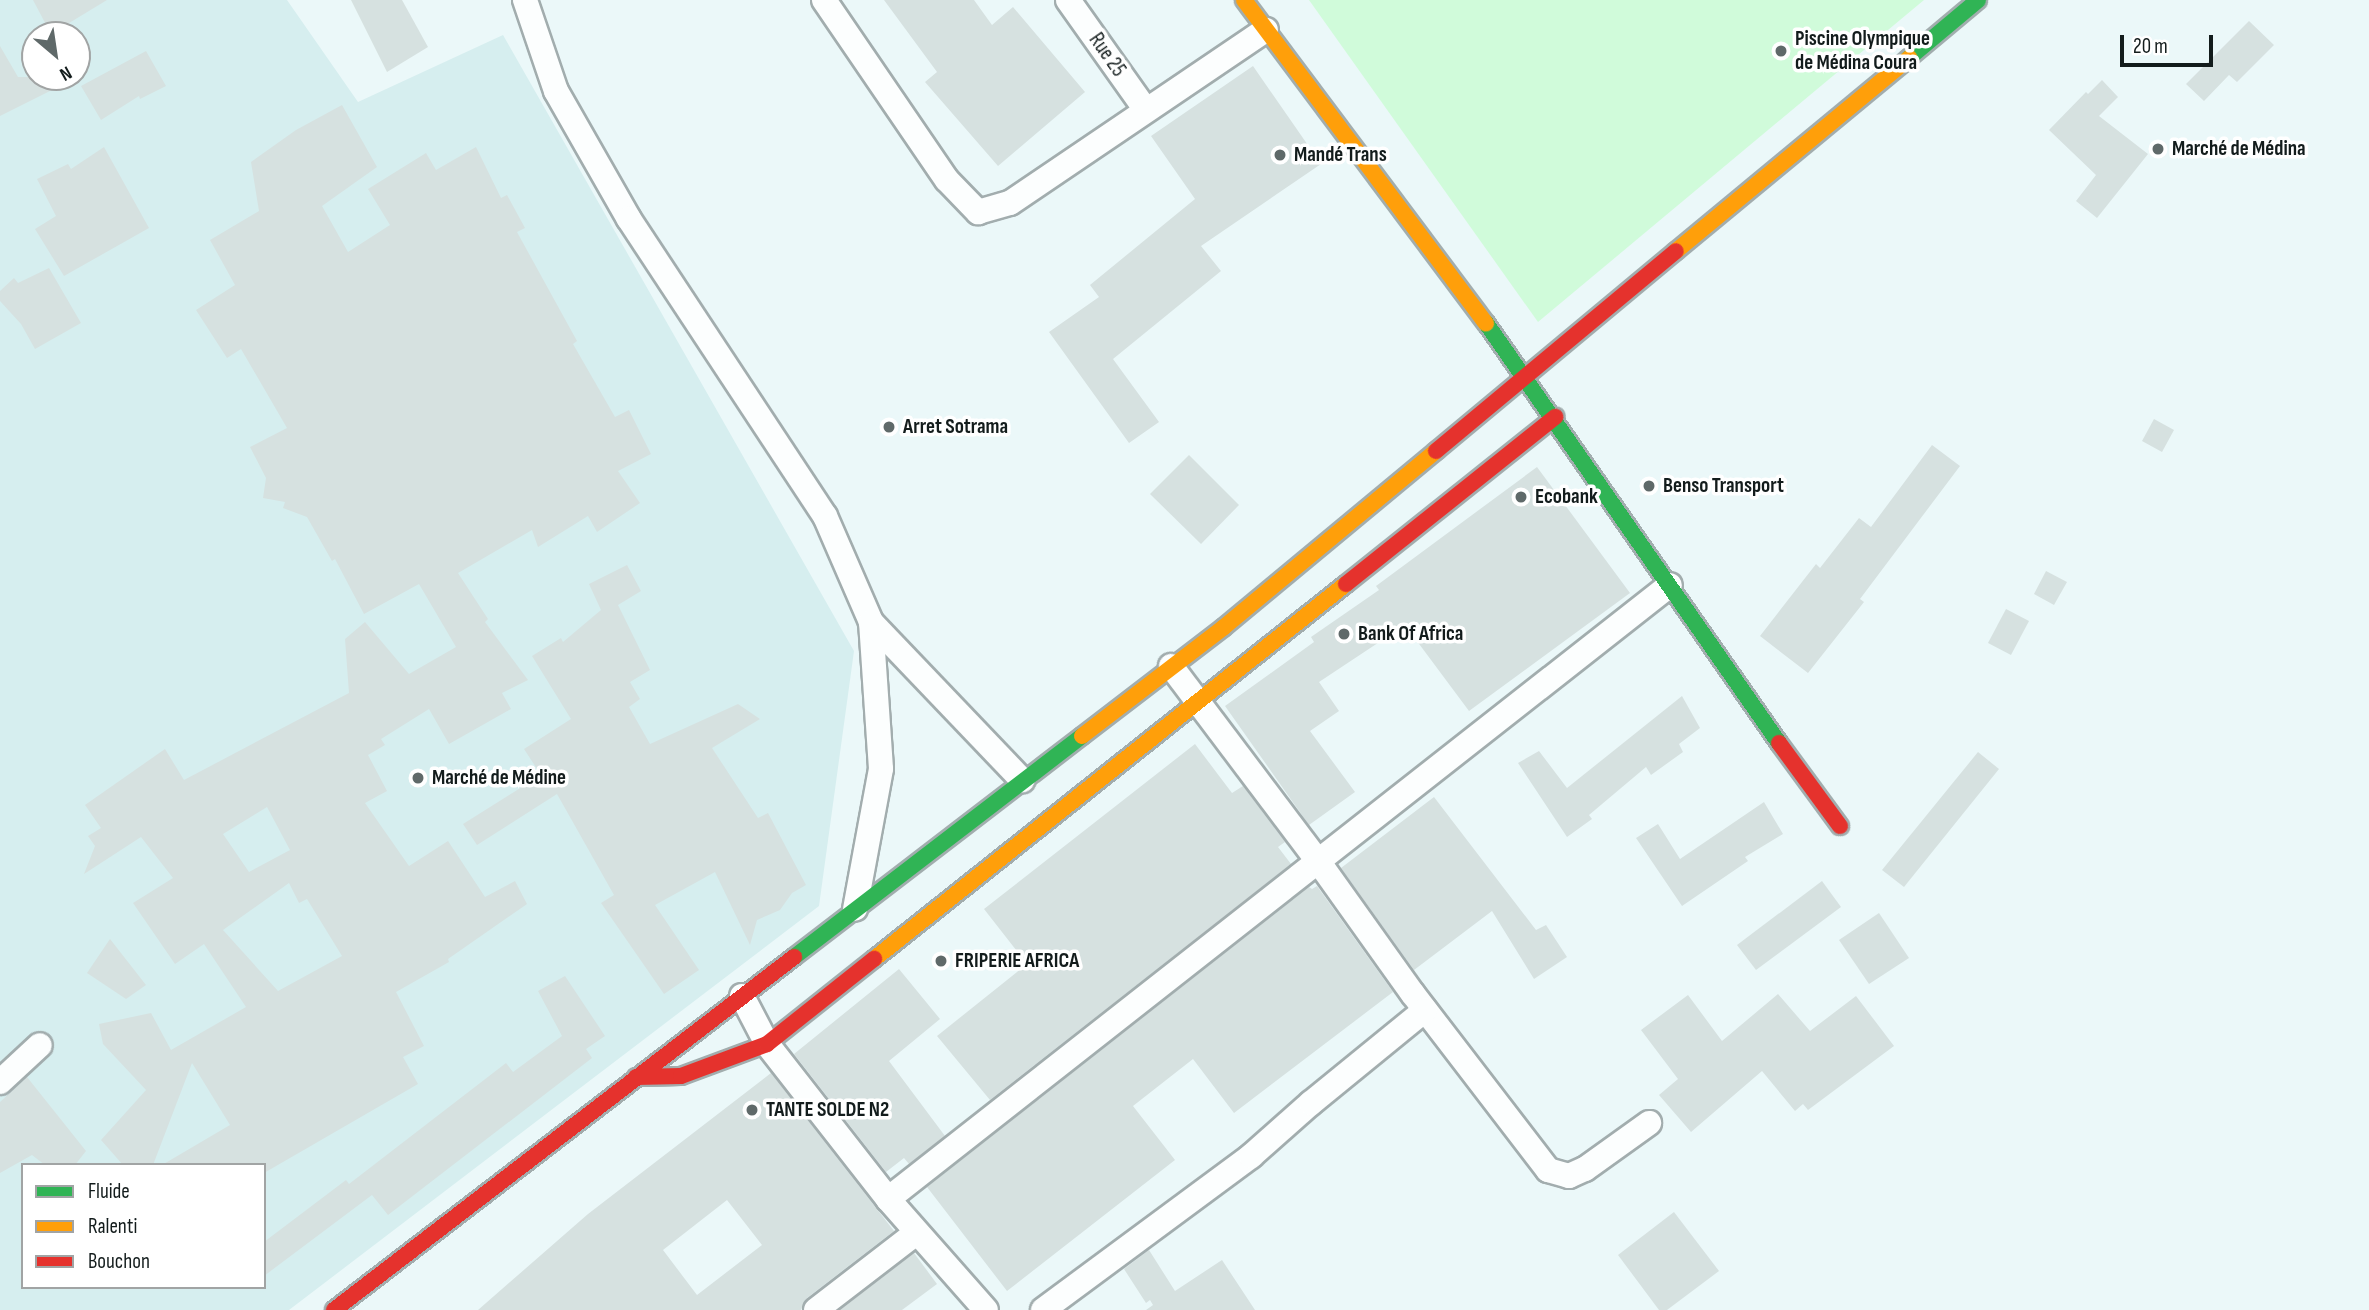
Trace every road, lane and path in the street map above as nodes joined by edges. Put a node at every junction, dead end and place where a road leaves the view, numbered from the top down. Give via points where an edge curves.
1 (524, 0) edge
2 (824, 0) edge
3 (1068, 0) edge
4 (1244, 0) edge
5 (1978, 0) edge
6 (1266, 30) junction
7 (1146, 110) junction
8 (1527, 377) junction
9 (1555, 417) junction
10 (1670, 585) junction
11 (871, 622) junction
12 (1171, 666) junction
13 (1199, 702) junction
14 (1021, 780) junction
15 (1840, 826) dead end
16 (1318, 861) junction
17 (855, 909) junction
18 (742, 996) junction
19 (1425, 1010) junction
20 (767, 1044) junction
21 (40, 1045) dead end
22 (636, 1077) junction
23 (0, 1082) edge
24 (1649, 1123) dead end
25 (888, 1199) junction
26 (916, 1233) junction
27 (334, 1310) edge
28 (816, 1310) edge
29 (986, 1310) edge
30 (1043, 1310) edge

1 - 11 street via 556,91 629,219 825,516
2 - 7 street via 947,180 978,212 1010,203
3 - 7 street, Rue 25
4 - 6 street
5 - 8 street
6 - 7 street
6 - 8 street
8 - 9 street
8 - 12 street
9 - 10 street
9 - 13 street
10 - 15 street
10 - 16 street
11 - 14 street
11 - 17 street via 881,769
12 - 13 street
12 - 14 street
13 - 16 street
13 - 20 street
14 - 17 street
16 - 19 street
16 - 25 street
17 - 18 street
18 - 20 street
18 - 22 street
19 - 24 street via 1548,1170 1569,1176 1585,1169
19 - 30 street via 1251,1156
20 - 22 street via 681,1076
20 - 25 street
21 - 23 street
22 - 27 street
25 - 26 street
26 - 28 street
26 - 29 street

